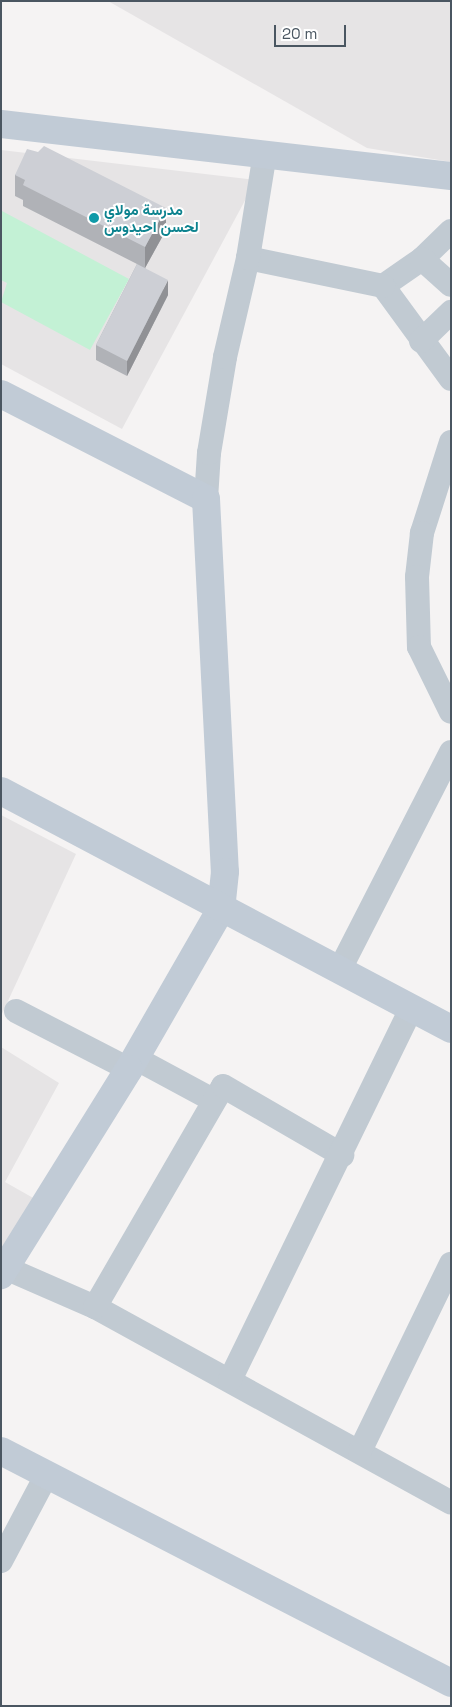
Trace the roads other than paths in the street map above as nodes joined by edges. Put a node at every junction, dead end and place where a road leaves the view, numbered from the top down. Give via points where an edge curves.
1 (1, 124) edge
2 (265, 153) junction
3 (451, 176) edge
4 (451, 231) edge
5 (248, 258) junction
6 (422, 258) junction
7 (451, 285) edge
8 (382, 286) junction
9 (451, 312) edge
10 (420, 341) junction
11 (451, 380) edge
12 (1, 394) edge
13 (451, 442) edge
14 (206, 499) junction
15 (451, 712) edge
16 (451, 752) edge
17 (1, 791) edge
18 (221, 909) junction
19 (339, 971) junction
20 (411, 1008) junction
21 (16, 1011) dead end
22 (451, 1029) edge
23 (132, 1063) junction
24 (213, 1100) junction
25 (342, 1155) junction
26 (451, 1264) edge
27 (3, 1270) edge
28 (95, 1307) junction
29 (230, 1380) junction
30 (1, 1451) edge
31 (360, 1452) junction
32 (46, 1476) junction
33 (451, 1503) edge
34 (1, 1561) edge
35 (451, 1683) edge

1 - 2 street
2 - 3 street
2 - 5 street
4 - 6 street
5 - 8 street
5 - 14 street via 225,357 209,453
6 - 7 street
6 - 8 street
8 - 10 street
9 - 10 street
10 - 11 street
12 - 14 street
13 - 15 street via 422,533 417,577 420,647
14 - 18 street via 225,872
16 - 19 street
17 - 18 street
18 - 19 street
18 - 23 street
19 - 20 street
20 - 22 street
20 - 25 street
21 - 23 street
23 - 24 street
23 - 27 street
24 - 25 street via 219,1088 226,1086
24 - 28 street
25 - 29 street via 281,1271
26 - 31 street
27 - 28 street
28 - 29 street
29 - 31 street
30 - 32 street
31 - 33 street
32 - 34 street
32 - 35 street

